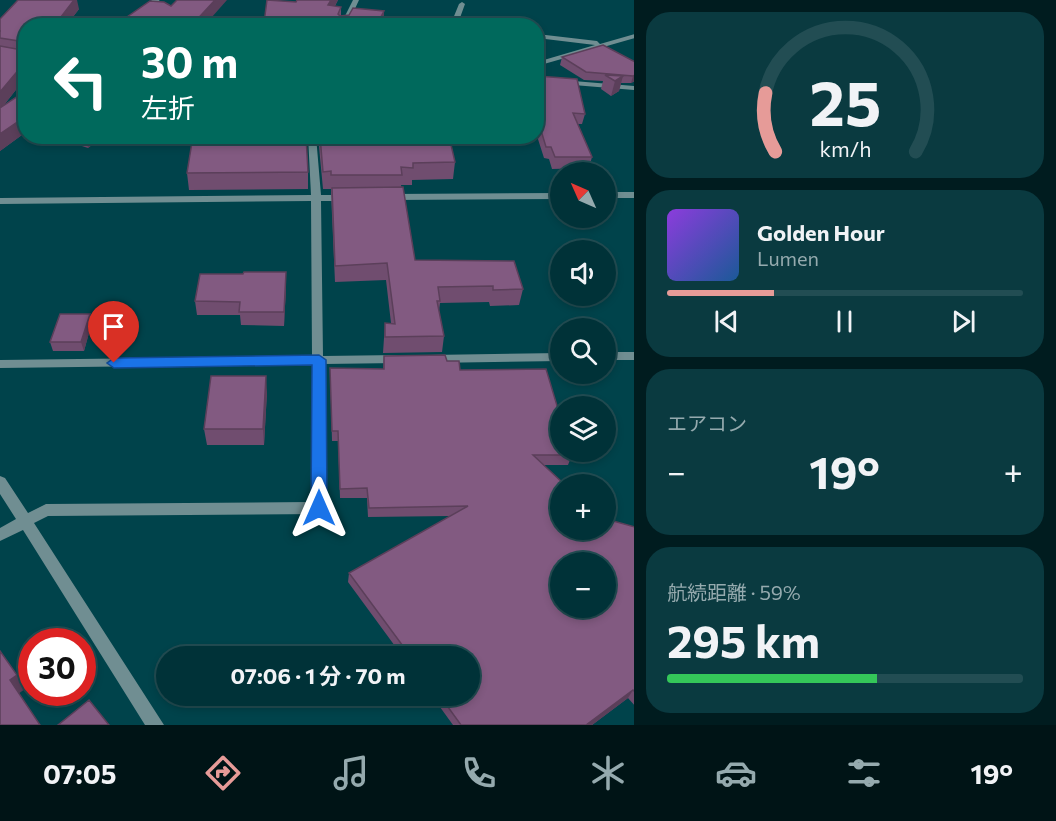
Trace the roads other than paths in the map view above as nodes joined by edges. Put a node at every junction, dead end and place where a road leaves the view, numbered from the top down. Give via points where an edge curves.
1 (154, 0) edge
2 (356, 0) edge
3 (462, 4) dead end
4 (136, 18) edge
5 (347, 18) edge
6 (456, 18) edge
7 (634, 36) edge
8 (544, 37) edge
9 (604, 44) junction
10 (544, 61) edge
11 (544, 81) edge
12 (634, 88) edge
13 (313, 144) edge
14 (616, 195) edge
15 (634, 195) edge
16 (550, 196) edge
17 (386, 197) edge
18 (316, 198) junction
19 (362, 198) edge
20 (0, 201) edge
21 (616, 356) edge
22 (634, 356) edge
23 (550, 357) edge
24 (319, 360) junction
25 (0, 364) edge
26 (0, 482) edge
27 (24, 521) junction
28 (0, 535) edge
29 (155, 725) edge

1 - 4 street via 157,2
2 - 5 street
3 - 6 street
7 - 9 street
8 - 9 street
9 - 10 street
11 - 12 street
13 - 18 street
14 - 15 street
16 - 17 street
18 - 19 street
18 - 20 street
18 - 24 street
21 - 22 street
23 - 24 street
24 - 25 street
24 - 27 street via 319,508 46,510
26 - 27 street
27 - 28 street
27 - 29 street

